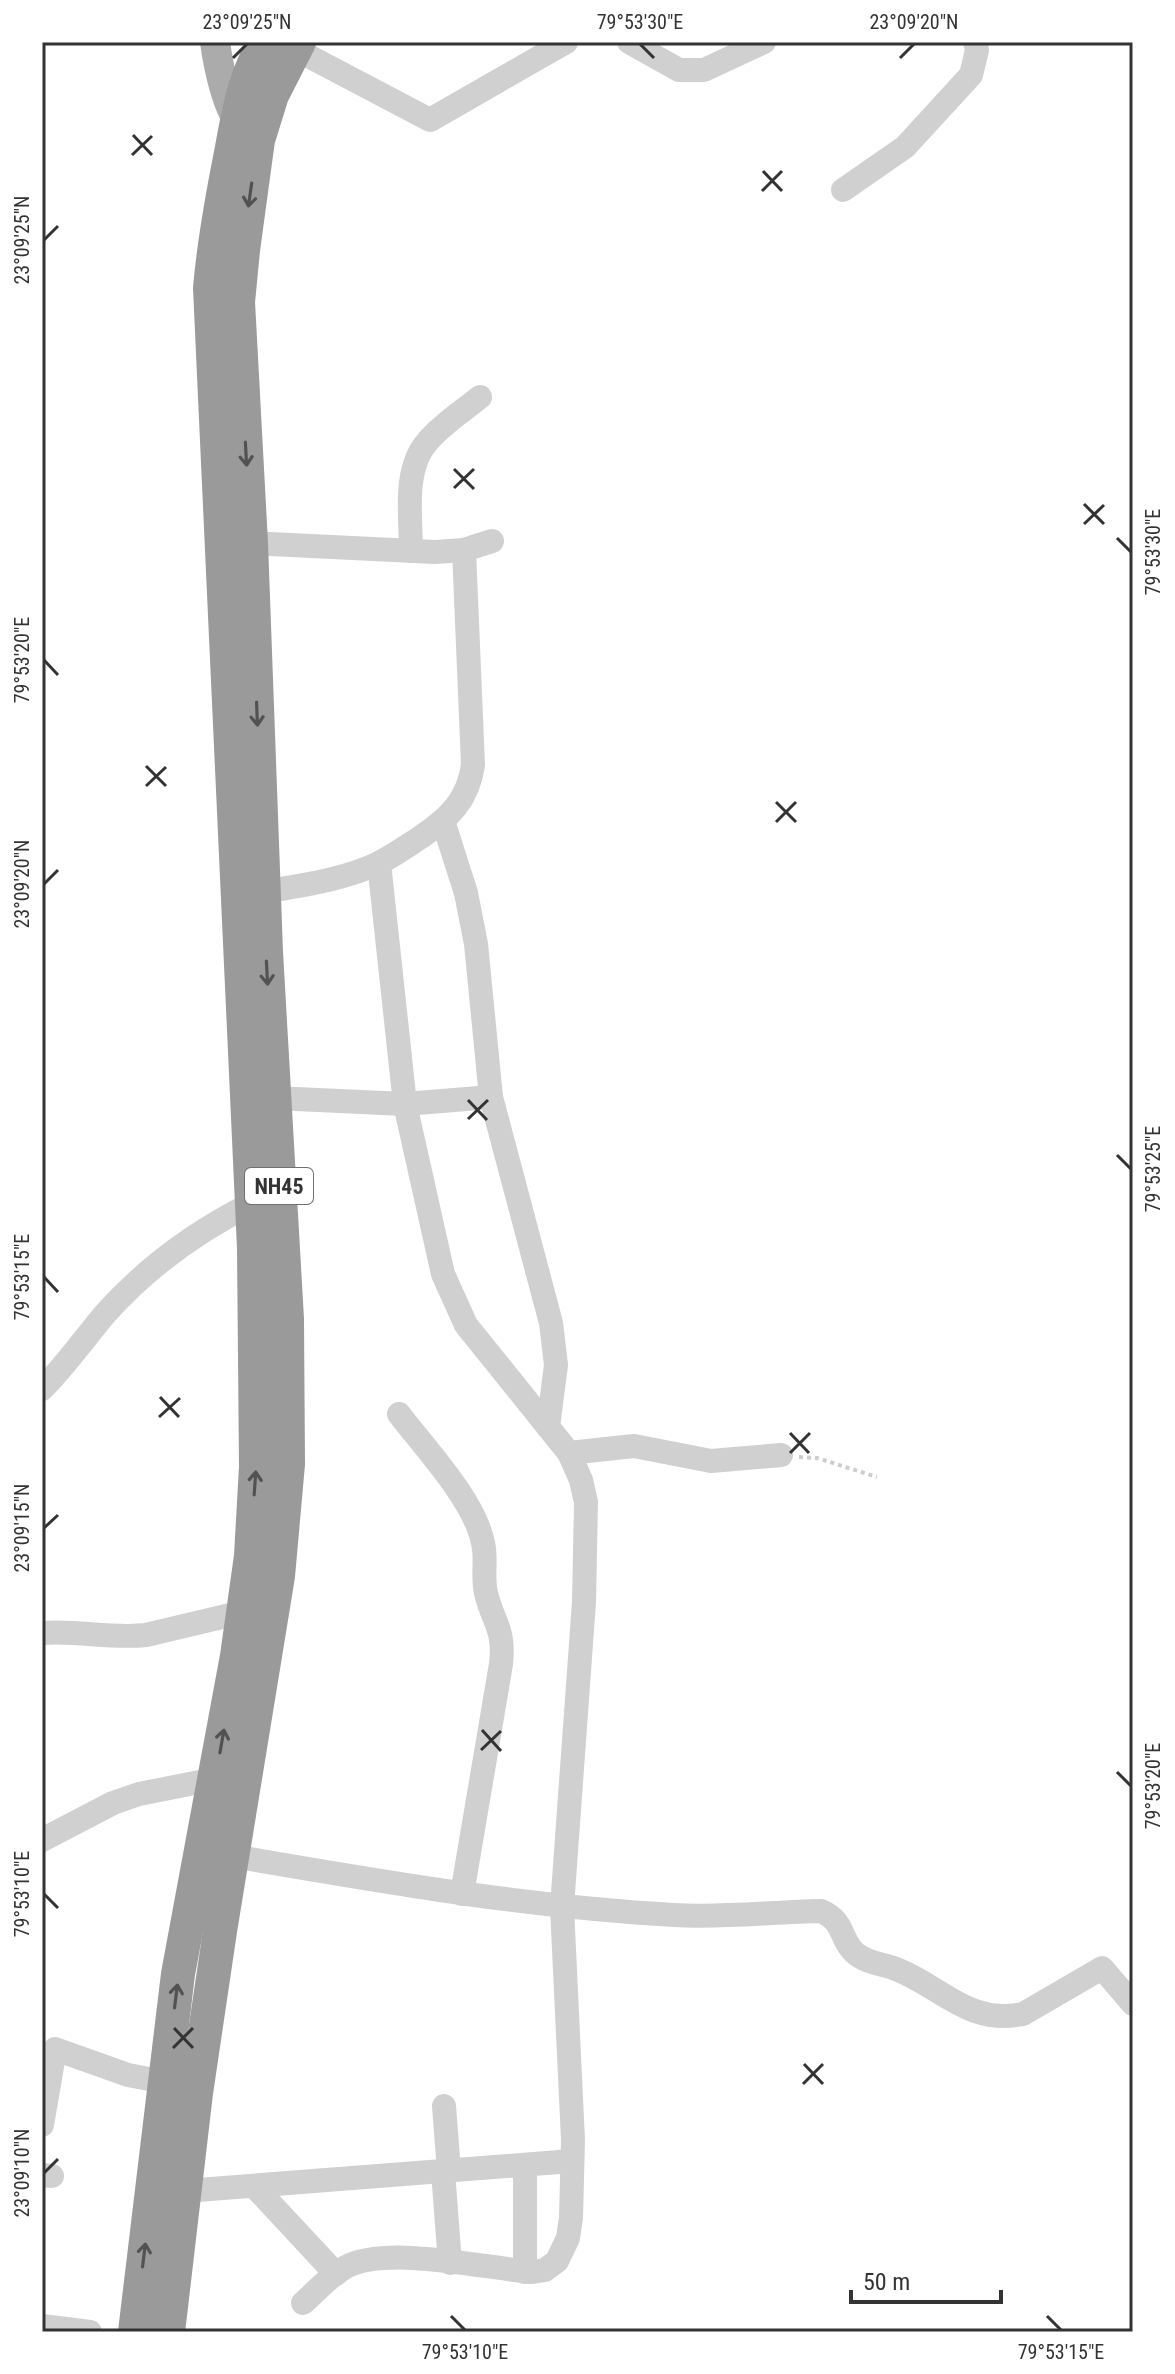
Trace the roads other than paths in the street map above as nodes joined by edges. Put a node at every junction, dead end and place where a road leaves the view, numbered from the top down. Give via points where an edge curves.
1 (215, 42) edge
2 (566, 42) edge
3 (629, 42) edge
4 (764, 42) edge
5 (975, 42) edge
6 (287, 44) edge
7 (248, 130) junction
8 (843, 190) dead end
9 (480, 397) dead end
10 (492, 541) dead end
11 (251, 543) junction
12 (464, 550) junction
13 (411, 551) junction
14 (443, 821) junction
15 (379, 863) junction
16 (264, 892) junction
17 (491, 1097) junction
18 (274, 1098) junction
19 (405, 1104) junction
20 (251, 1204) junction
21 (42, 1389) edge
22 (399, 1414) dead end
23 (548, 1427) junction
24 (569, 1453) junction
25 (781, 1455) road end
26 (243, 1612) junction
27 (42, 1633) edge
28 (215, 1779) junction
29 (42, 1840) edge
30 (232, 1856) junction
31 (462, 1894) junction
32 (562, 1907) junction
33 (1133, 2004) edge
34 (165, 2082) junction
35 (444, 2106) dead end
36 (42, 2125) edge
37 (572, 2161) junction
38 (525, 2165) junction
39 (446, 2171) junction
40 (254, 2186) junction
41 (185, 2191) junction
42 (450, 2263) junction
43 (525, 2272) junction
44 (336, 2274) junction
45 (303, 2303) dead end
46 (42, 2326) edge
47 (90, 2332) edge
48 (135, 2332) edge
49 (168, 2332) edge

1 - 7 main road via 224,82
2 - 6 street via 430,120
3 - 4 street via 679,70 704,70
5 - 8 street via 971,75 905,147
6 - 7 highway, NH45 via 248,80
7 -> 11 highway, NH45 via 238,302
7 - 20 highway, NH45 via 215,234 210,288
9 - 13 street via 418,455 411,485
10 - 12 street
11 - 13 street
11 -> 16 highway, NH45
12 - 13 street
12 - 14 street via 473,765 464,798
14 - 15 street
14 - 17 street via 476,944
15 - 16 street via 328,880
15 - 19 street
16 -> 18 highway, NH45
17 - 19 street
17 - 23 street via 551,1323 556,1365
18 - 19 street
18 - 30 highway, NH45 via 287,1319 288,1464 278,1576
19 - 23 street via 432,1233 454,1302 483,1349
20 - 21 street via 188,1239 147,1272
26 -> 20 highway, NH45 via 256,1467
22 - 31 street via 479,1527 486,1592 501,1634 501,1664
23 - 24 street
24 - 25 street via 634,1446 711,1461
24 - 32 street via 586,1502 587,1538
26 - 27 street via 131,1637
28 -> 26 highway, NH45
28 - 29 street via 113,1803
34 -> 28 highway, NH45 via 178,1974
30 - 31 street
30 - 41 highway, NH45
31 - 32 street
32 - 33 street via 675,1916 821,1911 836,1920 849,1947 860,1956 897,1969 982,2015 1023,2014 1102,1968
32 - 37 street
34 - 36 street via 55,2049
48 -> 34 highway, NH45
35 - 39 street
37 - 38 street
37 - 43 street via 571,2218 563,2253 545,2270
38 - 39 street
38 - 43 street
39 - 40 street
39 - 42 street
40 - 41 street
40 - 44 street
41 - 49 highway, NH45
42 - 43 street
42 - 44 street via 374,2258
44 - 45 street
46 - 47 street

